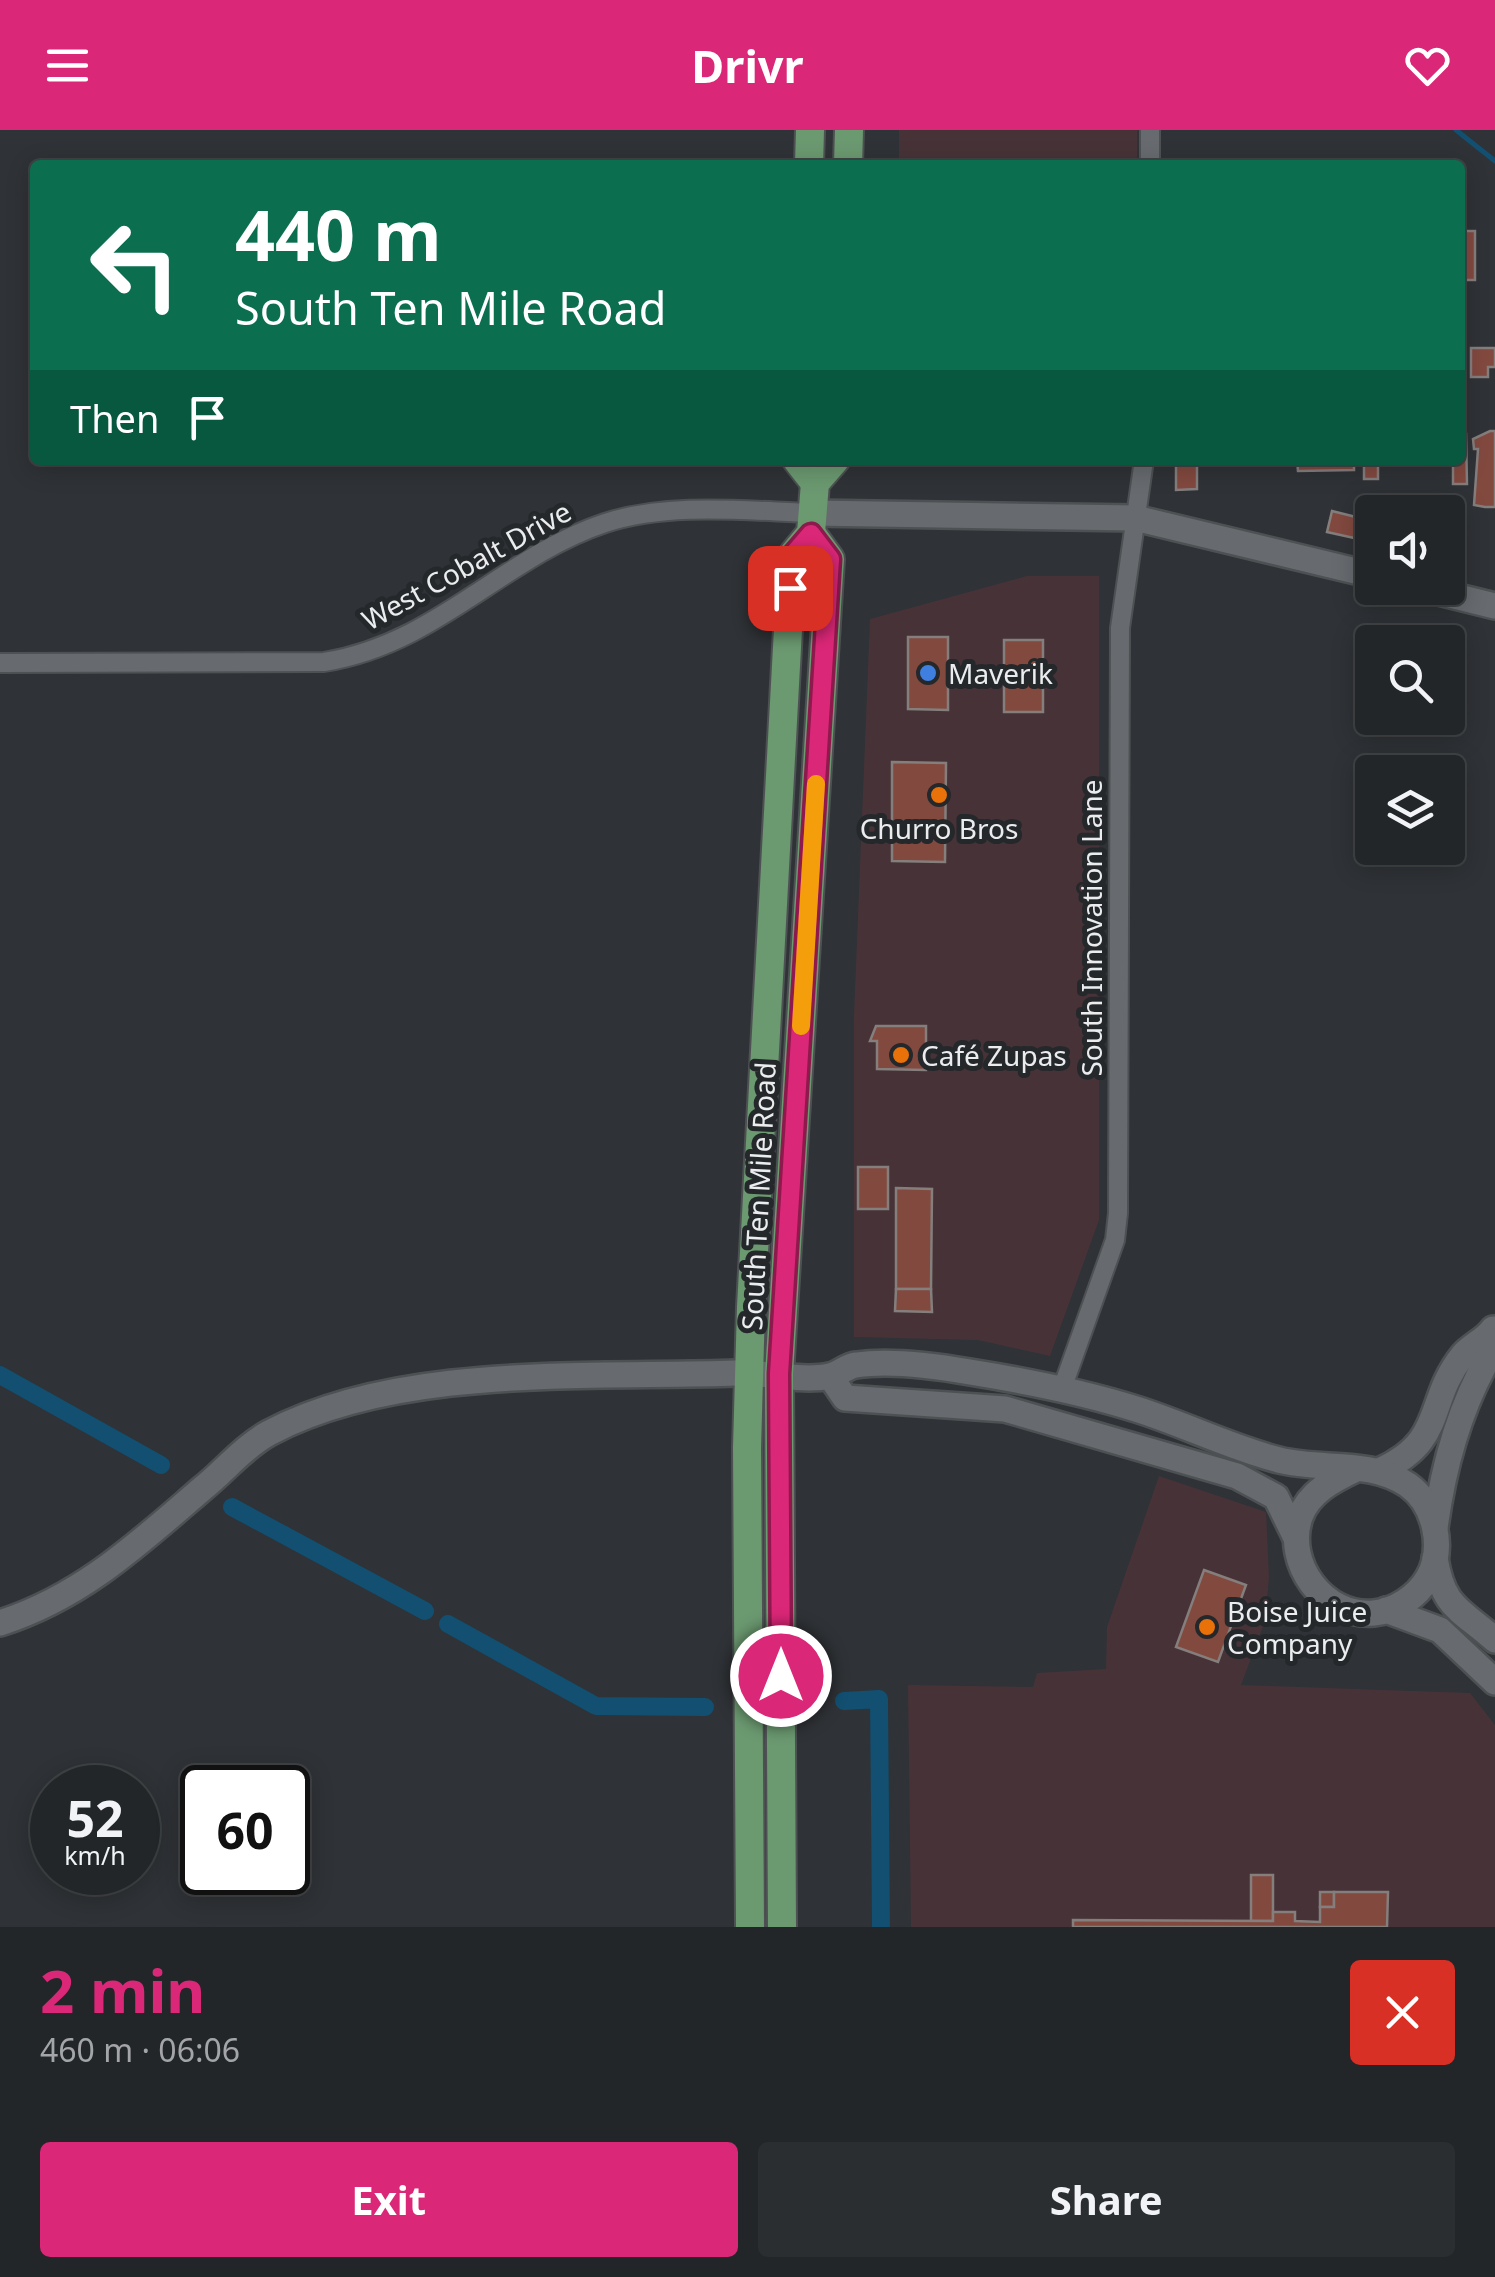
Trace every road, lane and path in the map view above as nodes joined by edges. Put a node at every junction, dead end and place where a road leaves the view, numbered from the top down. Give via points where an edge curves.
1 (810, 130) edge
2 (850, 130) edge
3 (1150, 130) edge
4 (809, 160) edge
5 (848, 160) edge
6 (1150, 160) edge
7 (801, 465) edge
8 (831, 465) edge
9 (1143, 465) edge
10 (815, 483) junction
11 (1135, 518) junction
12 (812, 523) junction
13 (1355, 571) edge
14 (1465, 599) edge
15 (1495, 606) edge
16 (0, 663) edge
17 (1490, 1333) edge
18 (750, 1373) junction
19 (779, 1374) junction
20 (830, 1376) junction
21 (1062, 1388) junction
22 (1367, 1470) junction
23 (1296, 1538) junction
24 (1435, 1546) junction
25 (1386, 1610) junction
26 (0, 1623) edge
27 (1495, 1640) edge
28 (1495, 1682) edge
29 (750, 1927) edge
30 (782, 1927) edge

1 - 4 main road
2 - 5 main road
3 - 6 street
7 - 10 main road
8 - 10 main road
9 - 11 street, South Innovation Lane
10 - 12 main road, South Ten Mile Road
11 - 12 street, West Cobalt Drive
11 - 13 street, West Cobalt Drive
11 - 21 street, South Innovation Lane via 1120,628 1118,1213
12 - 16 street, West Cobalt Drive via 661,513 605,523 531,560 405,640 365,656 324,662
12 - 18 main road, South Ten Mile Road via 792,556
12 - 19 main road, South Ten Mile Road via 830,559
14 - 15 street
17 - 22 street via 1465,1352 1427,1436 1404,1460
17 - 24 street via 1490,1356 1469,1390 1452,1445
18 - 19 street
18 - 26 street via 501,1380 431,1386 342,1406 266,1434 105,1573 42,1610
18 - 29 main road, South Ten Mile Road
19 - 20 street
19 - 30 main road, South Ten Mile Road
20 - 21 street via 853,1365 952,1369
20 - 23 street via 845,1398 1005,1410 1236,1476 1276,1497
21 - 22 street via 1275,1460
22 - 23 street via 1312,1496
22 - 24 street via 1419,1494 1430,1510
23 - 25 street via 1307,1577 1328,1600 1364,1613
24 - 25 street via 1430,1575 1412,1596
24 - 27 street via 1448,1604
25 - 28 street via 1440,1630

